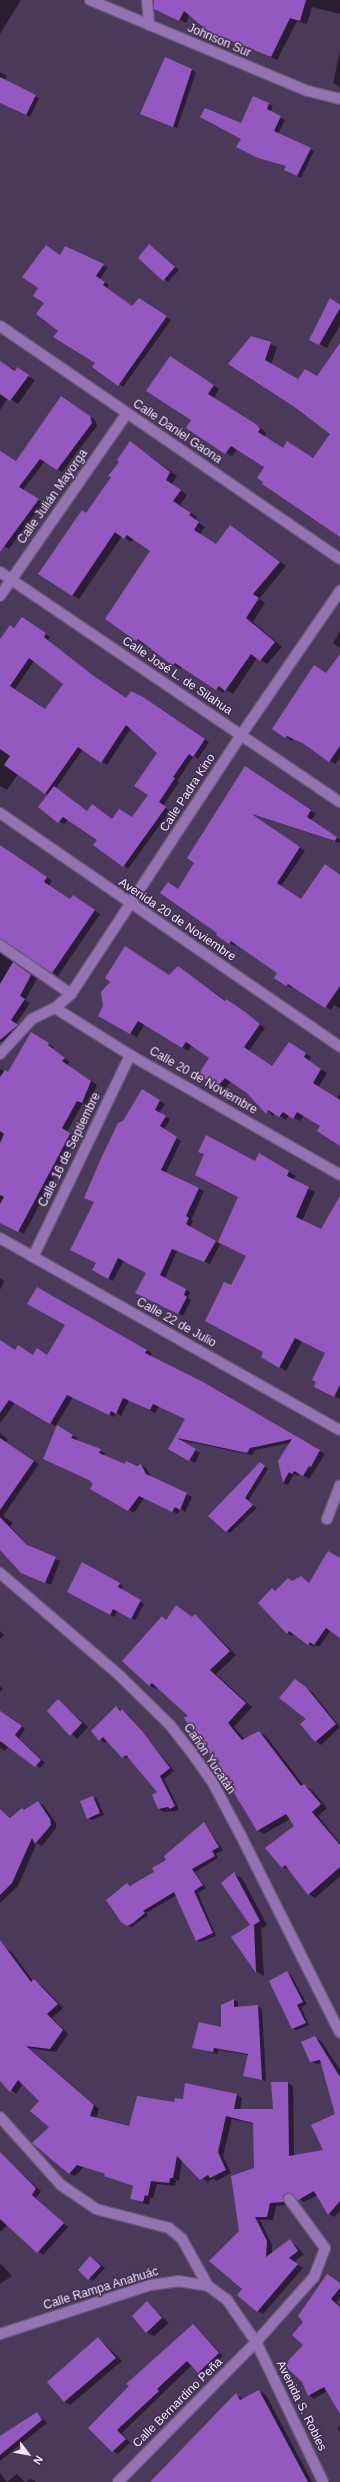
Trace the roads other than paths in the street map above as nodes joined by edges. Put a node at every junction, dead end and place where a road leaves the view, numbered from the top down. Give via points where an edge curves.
1 (90, 0) edge
2 (147, 0) edge
3 (149, 25) junction
4 (340, 99) edge
5 (0, 326) edge
6 (127, 413) junction
7 (340, 559) edge
8 (0, 572) edge
9 (11, 579) junction
10 (340, 591) edge
11 (0, 596) edge
12 (241, 735) junction
13 (340, 802) edge
14 (0, 813) edge
15 (131, 905) junction
16 (0, 945) edge
17 (71, 994) junction
18 (55, 1008) junction
19 (340, 1047) edge
20 (0, 1054) edge
21 (130, 1055) junction
22 (340, 1175) edge
23 (0, 1238) edge
24 (33, 1257) junction
25 (340, 1430) edge
26 (340, 1485) edge
27 (327, 1519) dead end
28 (0, 1573) edge
29 (340, 2033) edge
30 (0, 2117) edge
31 (289, 2199) dead end
32 (208, 2286) junction
33 (0, 2334) edge
34 (256, 2342) junction
35 (118, 2482) edge
36 (322, 2482) edge

1 - 3 street, Johnson Sur
2 - 3 street
3 - 4 street, Johnson Sur via 308,91
5 - 6 street, Calle Daniel Gaona
6 - 7 street, Calle Daniel Gaona
6 - 9 street, Calle Julián Mayorga
8 - 9 street, Calle José L. de Silahua
9 - 11 street, Calle Julián Mayorga
9 - 12 street, Calle José L. de Silahua
10 - 12 street, Calle Padra Kino
12 - 13 street, Calle José L. de Silahua
12 - 15 street, Calle Padra Kino
14 - 15 street, Avenida 20 de Noviembre
15 - 17 street, Calle Padra Kino
15 - 19 street, Avenida 20 de Noviembre
16 - 17 street
17 - 18 street, Calle Padra Kino
18 - 20 street, Calle Padra Kino via 32,1020
18 - 21 street, Calle 20 de Noviembre
21 - 22 street, Calle 20 de Noviembre
21 - 24 street, Calle 16 de Septiembre
23 - 24 street, Calle 22 de Julio
24 - 25 street, Calle 22 de Julio
26 - 27 street
28 - 29 street, Cañón Yucatán via 120,1676 170,1725 192,1753 214,1785 241,1836
30 - 32 street via 61,2184 96,2209 169,2228 182,2239
31 - 34 street, Calle Bernardino Peña via 324,2248 314,2277
32 - 33 street, Calle Rampa Anahuác via 178,2281 151,2285
32 - 34 street, Calle Rampa Anahuác via 227,2300
34 - 35 street, Calle Bernardino Peña
34 - 36 street, Avenida S. Robles

